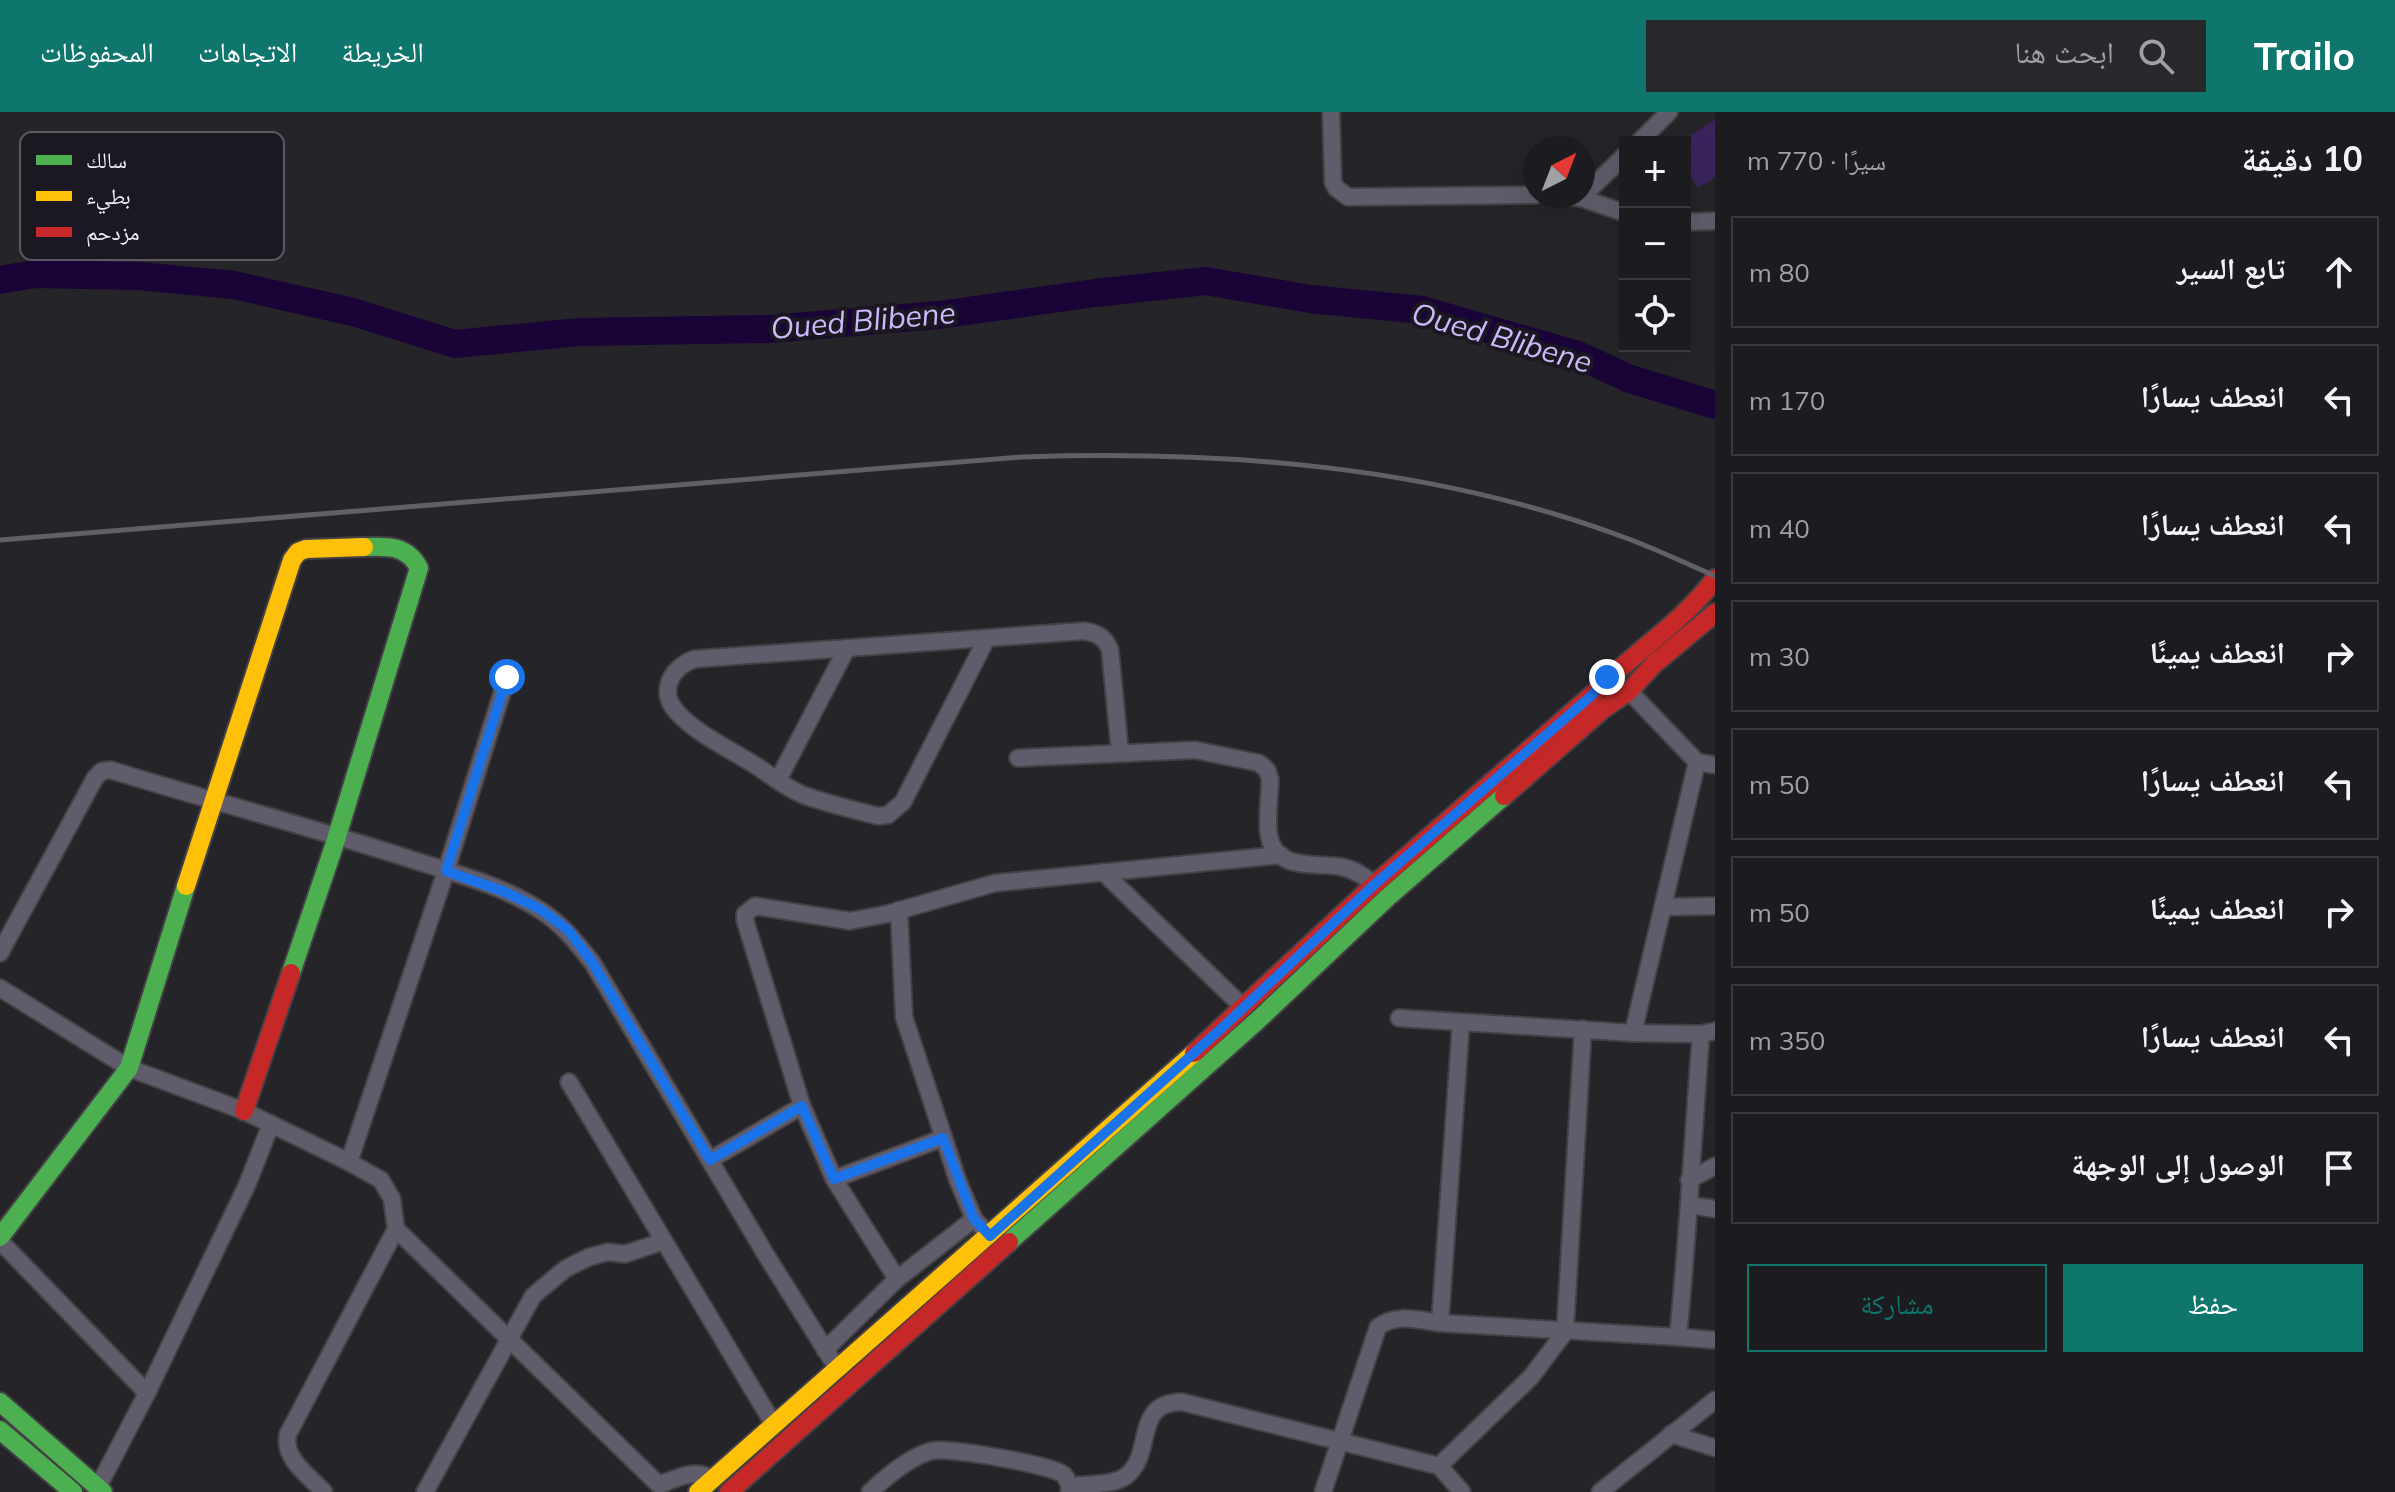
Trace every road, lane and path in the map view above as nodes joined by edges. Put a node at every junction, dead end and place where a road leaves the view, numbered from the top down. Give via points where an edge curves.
1 (1331, 112) edge
2 (1669, 112) edge
3 (1645, 136) edge
4 (1619, 160) edge
5 (1595, 179) edge
6 (1523, 195) edge
7 (1595, 204) edge
8 (1619, 211) edge
9 (1715, 221) edge
10 (1691, 222) edge
11 (1715, 579) edge
12 (1715, 613) edge
13 (987, 638) junction
14 (847, 648) junction
15 (1612, 673) junction
16 (507, 677) dead end
17 (1628, 691) junction
18 (1120, 752) junction
19 (1018, 758) dead end
20 (1697, 762) junction
21 (1715, 765) edge
22 (778, 780) junction
23 (212, 802) junction
24 (337, 836) junction
25 (1281, 855) junction
26 (446, 871) junction
27 (1103, 872) junction
28 (1375, 884) junction
29 (1715, 906) edge
30 (1664, 907) junction
31 (899, 910) junction
32 (0, 953) edge
33 (0, 988) edge
34 (1244, 1006) junction
35 (1399, 1018) dead end
36 (1258, 1020) junction
37 (1461, 1022) junction
38 (1583, 1029) junction
39 (1708, 1032) edge
40 (1633, 1033) junction
41 (129, 1068) junction
42 (569, 1082) dead end
43 (802, 1106) junction
44 (244, 1111) junction
45 (271, 1124) junction
46 (943, 1138) junction
47 (710, 1160) junction
48 (349, 1162) junction
49 (1715, 1166) edge
50 (834, 1179) junction
51 (1689, 1180) junction
52 (1690, 1205) junction
53 (1715, 1209) edge
54 (974, 1219) junction
55 (396, 1229) junction
56 (990, 1236) junction
57 (0, 1239) edge
58 (664, 1241) junction
59 (897, 1279) junction
60 (1440, 1323) junction
61 (1565, 1332) junction
62 (1678, 1337) junction
63 (509, 1339) junction
64 (1715, 1340) edge
65 (825, 1350) junction
66 (837, 1368) junction
67 (147, 1393) junction
68 (1715, 1400) edge
69 (0, 1402) edge
70 (774, 1425) junction
71 (0, 1430) edge
72 (1671, 1434) junction
73 (1340, 1440) junction
74 (1715, 1448) edge
75 (1439, 1466) junction
76 (706, 1485) edge
77 (655, 1488) edge
78 (1070, 1489) edge
79 (101, 1490) edge
80 (730, 1491) edge
81 (73, 1492) edge
82 (324, 1492) edge
83 (425, 1492) edge
84 (870, 1492) edge
85 (1323, 1492) edge
86 (1462, 1492) edge
87 (1600, 1492) edge

1 - 6 street via 1333,182 1348,197
2 - 3 street
4 - 5 street
7 - 8 street
9 - 10 street
11 - 15 main road via 1684,616
12 - 17 main road
13 - 14 street
13 - 18 street via 1084,631 1107,641
13 - 22 street via 897,809 878,816 803,795
14 - 22 street
14 - 22 street via 695,659 681,663 673,673 673,709
15 - 17 main road via 1630,673
15 - 28 main road
16 - 26 street
17 - 20 street
17 - 36 main road via 1388,897
18 - 19 street
18 - 25 street via 1195,750 1259,763 1270,779 1269,838
20 - 21 street
20 - 30 street
23 - 24 street
23 - 24 main road via 298,552 403,549 419,568
23 - 32 street via 102,771
23 - 41 main road
24 - 26 street
24 - 44 main road
25 - 27 street
25 - 28 street via 1303,865 1341,866
26 - 47 street via 505,892 568,930
26 - 48 street
27 - 31 street via 995,883
27 - 34 street
28 - 34 main road
29 - 30 street
30 - 40 street
31 - 43 street via 850,921 755,906 745,914
31 - 46 street via 904,1017
33 - 41 street
34 - 36 main road via 1242,1025
34 - 36 main road via 1259,999 1264,1003
34 - 56 main road
35 - 37 street
36 - 80 main road
37 - 38 street
37 - 60 street
38 - 40 street
38 - 61 street
39 - 40 street
39 - 51 street
41 - 44 street
41 - 57 main road
42 - 58 street
43 - 47 street
43 - 50 street
44 - 45 street
45 - 48 street
45 - 67 street
46 - 50 street
46 - 54 street
47 - 65 street
48 - 55 street via 388,1189
49 - 51 street
50 - 59 street
51 - 52 street
52 - 53 street
52 - 62 street
54 - 56 street
54 - 59 street
55 - 63 street
55 - 82 street via 285,1444 292,1459
56 - 66 main road
57 - 67 street
58 - 63 street via 625,1254 589,1257 565,1269 533,1296
58 - 70 street
59 - 65 street
60 - 61 street
60 - 73 street via 1398,1318 1378,1327
61 - 62 street
61 - 75 street via 1531,1377
62 - 64 street
63 - 77 street
63 - 83 street
65 - 66 street
66 - 70 main road
67 - 79 street
68 - 72 street
69 - 79 main road
70 - 76 main road
71 - 81 main road
72 - 74 street
72 - 87 street
73 - 75 street
73 - 78 street via 1167,1402 1155,1409 1128,1475
73 - 85 street
75 - 86 street
76 - 77 street via 704,1474 695,1473
76 - 80 main road via 729,1478
78 - 84 street via 1063,1475 1045,1468 954,1450 932,1451 911,1460

